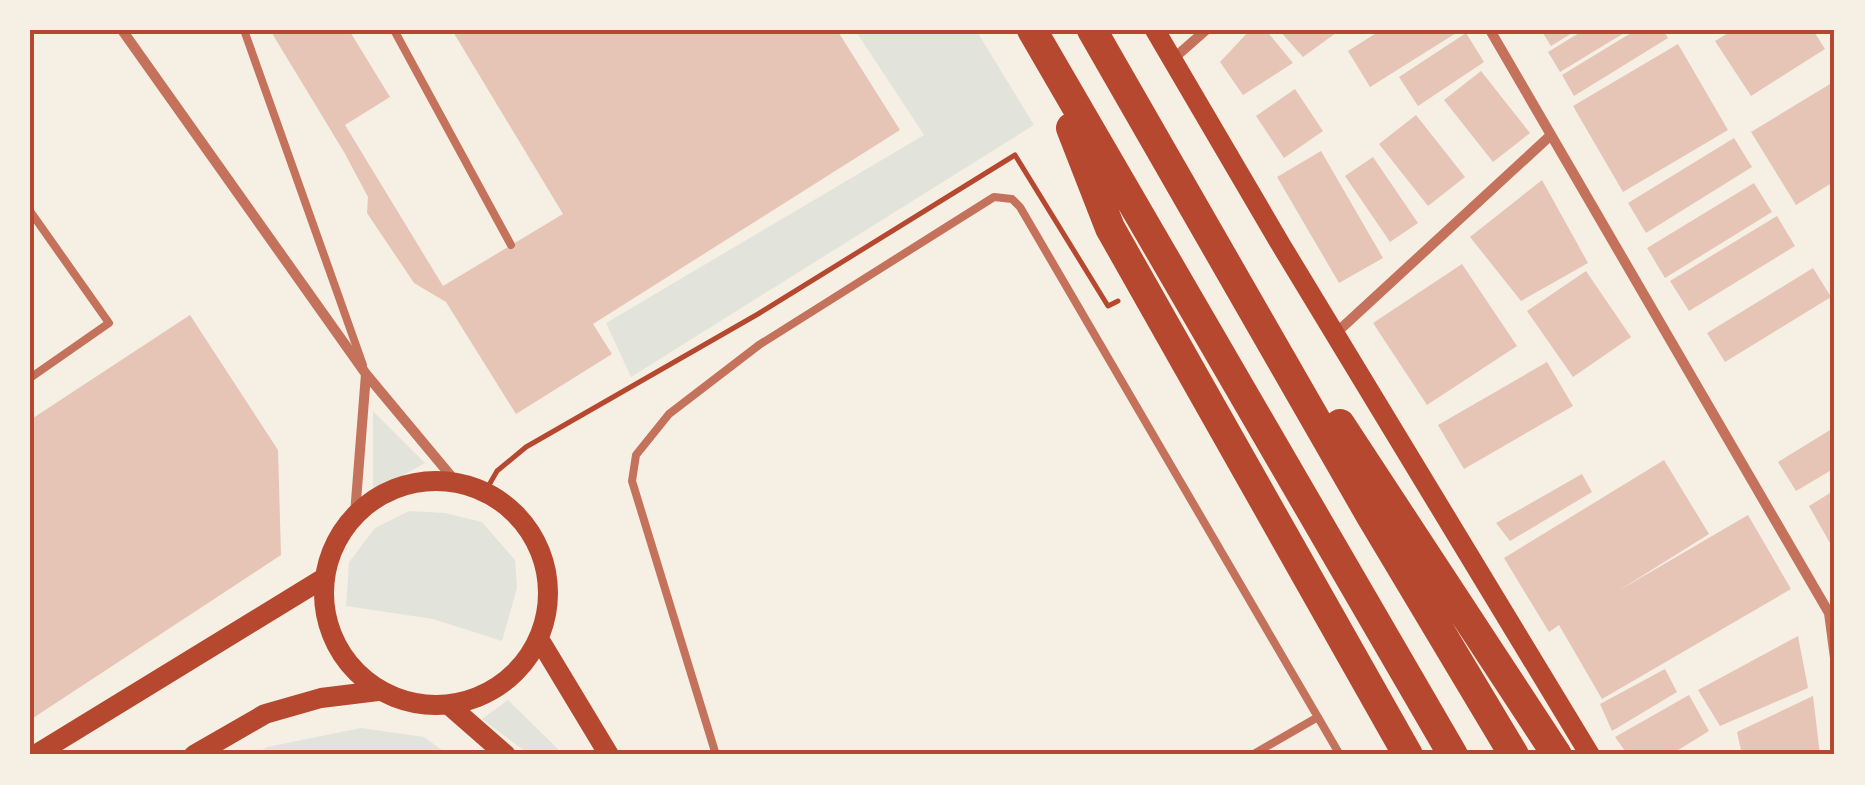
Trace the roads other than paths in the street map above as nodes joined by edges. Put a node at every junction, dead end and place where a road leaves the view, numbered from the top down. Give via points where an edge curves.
1 (122, 30) edge
2 (244, 30) edge
3 (394, 30) edge
4 (1092, 30) edge
5 (1156, 30) edge
6 (1206, 30) edge
7 (1490, 30) edge
8 (1032, 31) edge
9 (1107, 45) edge
10 (1173, 60) junction
11 (1551, 135) junction
12 (30, 211) edge
13 (511, 245) dead end
14 (1237, 285) junction
15 (1336, 334) junction
16 (366, 374) junction
17 (30, 378) edge
18 (456, 482) junction
19 (355, 514) junction
20 (324, 578) junction
21 (1832, 612) edge
22 (540, 639) junction
23 (1835, 658) edge
24 (378, 691) junction
25 (450, 706) junction
26 (1318, 716) junction
27 (34, 755) edge
28 (194, 755) edge
29 (506, 755) edge
30 (609, 755) edge
31 (716, 755) edge
32 (1252, 755) edge
33 (1340, 755) edge
34 (1408, 755) edge
35 (1453, 755) edge
36 (1514, 755) edge
37 (1557, 755) edge
38 (1590, 755) edge

1 - 16 street
2 - 16 lane
3 - 13 lane
4 - 9 highway
5 - 10 main road
6 - 10 street
7 - 11 street
8 - 34 highway via 1110,228
8 - 35 highway
9 - 14 highway
10 - 15 main road
11 - 15 street
11 - 21 street
12 - 17 lane via 109,323
14 - 36 highway
14 - 37 highway via 1340,425
15 - 38 main road
16 - 18 street
16 - 19 street
18 - 19 main road via 434,478 396,487
18 - 22 main road via 486,492 519,518 542,555 549,597
19 - 20 main road
20 - 24 main road via 326,622 346,661
20 - 27 main road
21 - 23 street
22 - 25 main road via 516,674 485,696
22 - 30 main road
24 - 25 main road via 413,704
24 - 28 main road via 265,714
25 - 29 main road
26 - 31 lane via 1020,206 994,197 759,346 669,414 636,455 632,481
26 - 32 lane
26 - 33 lane

